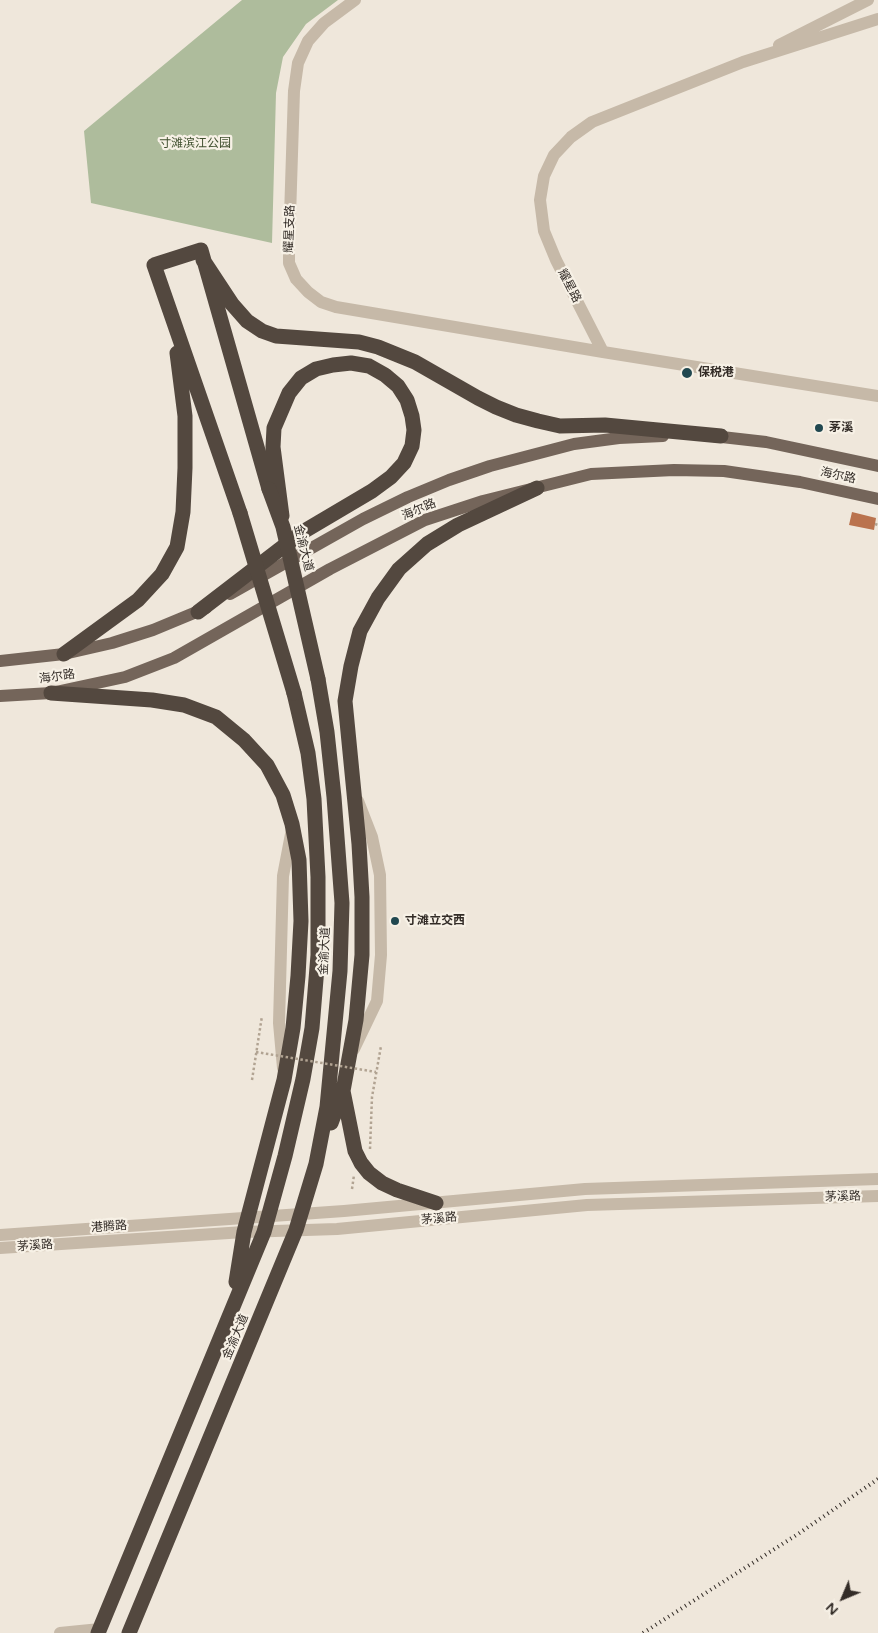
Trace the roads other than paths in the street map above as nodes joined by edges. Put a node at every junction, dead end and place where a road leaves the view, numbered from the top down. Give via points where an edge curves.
1 (354, 0) edge
2 (868, 0) edge
3 (878, 19) edge
4 (743, 62) junction
5 (202, 255) junction
6 (169, 307) junction
7 (603, 352) junction
8 (878, 396) edge
9 (721, 436) junction
10 (878, 466) edge
11 (274, 485) junction
12 (537, 488) junction
13 (878, 499) edge
14 (198, 612) junction
15 (64, 654) junction
16 (0, 656) edge
17 (15, 659) junction
18 (0, 661) edge
19 (51, 693) junction
20 (0, 696) edge
21 (343, 1091) junction
22 (316, 1164) junction
23 (878, 1179) edge
24 (878, 1196) edge
25 (436, 1203) junction
26 (301, 1213) junction
27 (269, 1215) junction
28 (248, 1217) junction
29 (218, 1219) joint
30 (296, 1230) junction
31 (244, 1232) junction
32 (264, 1232) junction
33 (0, 1235) edge
34 (0, 1248) edge
35 (232, 1308) junction
36 (99, 1631) edge
37 (60, 1633) edge
38 (129, 1633) edge

1 - 7 street, 耀星支路 via 324,23 308,41 298,63 288,248 289,263 296,279 320,302 336,307
2 - 4 street, 耀星路
3 - 4 street, 耀星路
4 - 7 street, 耀星路 via 592,122 554,155 544,176 540,200 544,231
5 - 6 highway, 金渝大道 via 154,265
5 - 9 highway via 232,304 247,321 276,336 359,342 378,347 415,362 516,416 560,426 605,425
5 - 11 highway, 金渝大道
6 - 15 highway via 185,416 186,468 177,547 162,574 138,600
6 - 27 highway, 金渝大道, bridge via 240,513 294,693 308,753 314,799 318,955 312,1028 303,1079
7 - 8 street
9 - 10 main road, 海尔路 via 811,450
9 - 14 main road, 海尔路 via 648,436 574,444 448,480 363,519
11 - 14 highway via 274,428 289,393 300,378 316,369 351,363 369,366 398,386 407,400 414,430 412,446 391,477 301,533
11 - 22 highway, 金渝大道, bridge via 327,732 342,903 340,971 328,1097
12 - 13 main road, 海尔路 via 591,474 724,471 791,480
12 - 19 main road, 海尔路 via 426,520 313,578 174,658 125,677
12 - 21 highway via 458,525 427,544 399,569 360,631 345,701 361,879 362,955 356,1020
14 - 15 main road, 海尔路 via 112,643
15 - 17 main road, 海尔路
16 - 17 main road
17 - 18 main road, 海尔路
19 - 20 main road, 海尔路
19 - 28 highway via 152,700 216,717 244,740 266,765 283,795 299,860 301,921 298,976 284,1080
21 - 22 highway
21 - 25 highway via 355,1151 369,1173 382,1184
22 - 26 highway, 金渝大道
23 - 25 street, 茅溪路 via 585,1189
24 - 30 street, 茅溪路 via 587,1205 337,1229
25 - 26 street, 茅溪路
26 - 27 street, 茅溪路
26 - 30 highway, 金渝大道
27 - 28 street, 茅溪路
27 - 32 highway, 金渝大道
28 - 29 street, 茅溪路
28 - 31 highway
29 - 33 street, 港腾路
30 - 32 street, 茅溪路
30 - 38 highway, 金渝大道
31 - 32 street, 茅溪路
31 - 34 street, 茅溪路
31 - 35 highway
32 - 35 highway, 金渝大道
35 - 36 highway, 金渝大道
36 - 37 street

